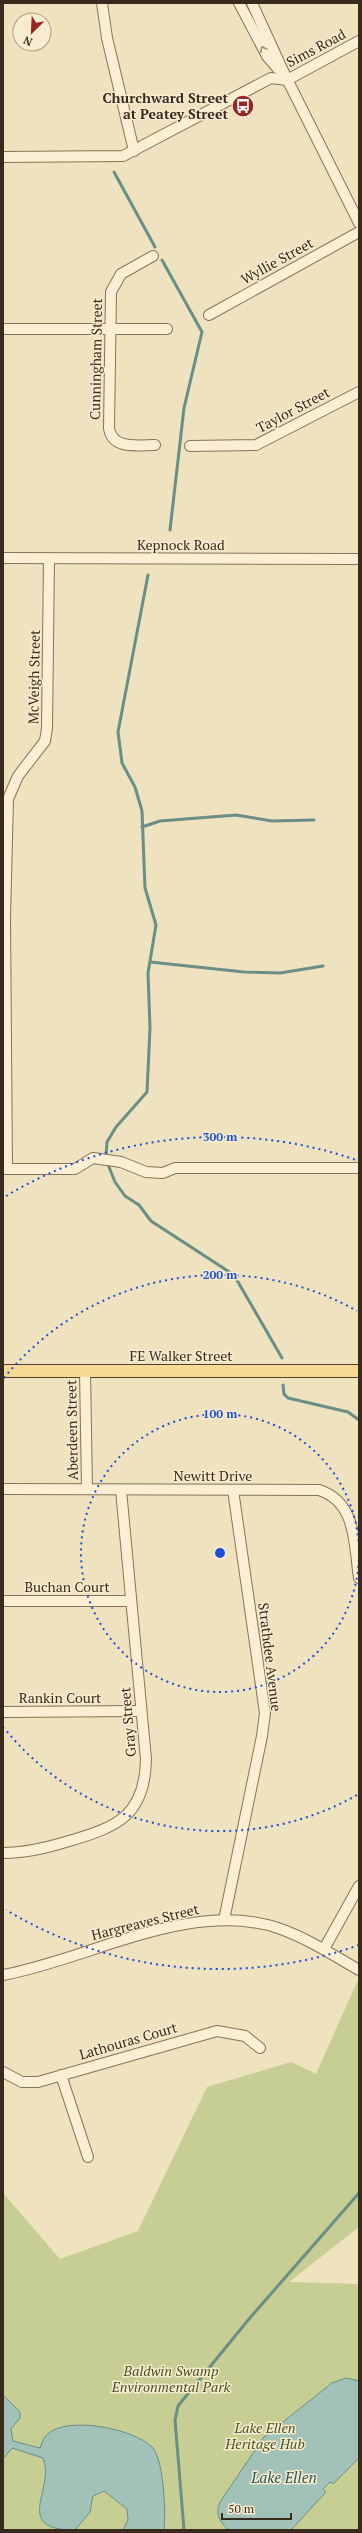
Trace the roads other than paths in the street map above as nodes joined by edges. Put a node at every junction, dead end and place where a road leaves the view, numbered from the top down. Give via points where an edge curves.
1 (102, 3) edge
2 (239, 3) edge
3 (252, 3) edge
4 (359, 41) edge
5 (287, 80) junction
6 (134, 151) junction
7 (3, 157) edge
8 (359, 223) edge
9 (359, 232) edge
10 (153, 256) dead end
11 (209, 315) dead end
12 (3, 328) edge
13 (109, 328) junction
14 (167, 329) dead end
15 (359, 392) edge
16 (155, 445) dead end
17 (190, 446) dead end
18 (3, 558) edge
19 (49, 559) junction
20 (359, 559) edge
21 (4, 918) edge
22 (359, 1168) edge
23 (5, 1169) edge
24 (3, 1371) edge
25 (86, 1371) junction
26 (359, 1371) edge
27 (3, 1489) edge
28 (87, 1489) junction
29 (121, 1490) junction
30 (233, 1490) junction
31 (359, 1578) edge
32 (3, 1601) edge
33 (131, 1601) junction
34 (140, 1711) junction
35 (3, 1712) edge
36 (3, 1853) edge
37 (359, 1886) edge
38 (224, 1920) junction
39 (324, 1949) junction
40 (359, 1970) edge
41 (3, 1975) edge
42 (260, 2048) dead end
43 (3, 2072) edge
44 (61, 2075) junction
45 (88, 2157) dead end

1 - 6 street via 107,38
5 -> 2 street via 267,56
3 - 5 street
4 - 5 street, Sims Road
5 - 6 street via 271,78
5 - 8 street
6 - 7 street via 112,158
9 - 11 street, Wyllie Street
10 - 13 street, Cunningham Street via 110,283
12 - 13 street
13 - 14 street
13 - 16 street, Cunningham Street via 109,428 113,444
15 - 17 street, Taylor Street via 256,445
18 - 19 street, Kepnock Road
19 - 20 street, Kepnock Road
19 - 21 street, McVeigh Street via 48,728 45,741 18,776 8,799
21 - 23 street, McVeigh Street
22 - 23 street via 175,1168 161,1173 142,1172 121,1162 93,1158 75,1168
24 - 25 main road, FE Walker Street
25 - 26 main road, FE Walker Street
25 - 28 street, Aberdeen Street
27 - 28 street, Newitt Drive
28 - 29 street, Newitt Drive
29 - 30 street, Newitt Drive
29 - 33 street, Gray Street
30 - 31 street, Newitt Drive via 319,1490 337,1498 349,1514
30 - 38 street, Strathdee Avenue via 265,1713
32 - 33 street, Buchan Court
33 - 34 street, Gray Street
34 - 35 street, Rankin Court
34 - 36 street, Gray Street via 146,1772 140,1795 126,1816 117,1824 96,1833 38,1850
37 - 39 street
38 - 39 street, Hargreaves Street via 277,1928
38 - 41 street, Hargreaves Street via 185,1923
39 - 40 street, Hargreaves Street
42 - 44 street, Lathouras Court via 245,2036 217,2031
43 - 44 street, Lathouras Court via 15,2080 30,2083
44 - 45 street

